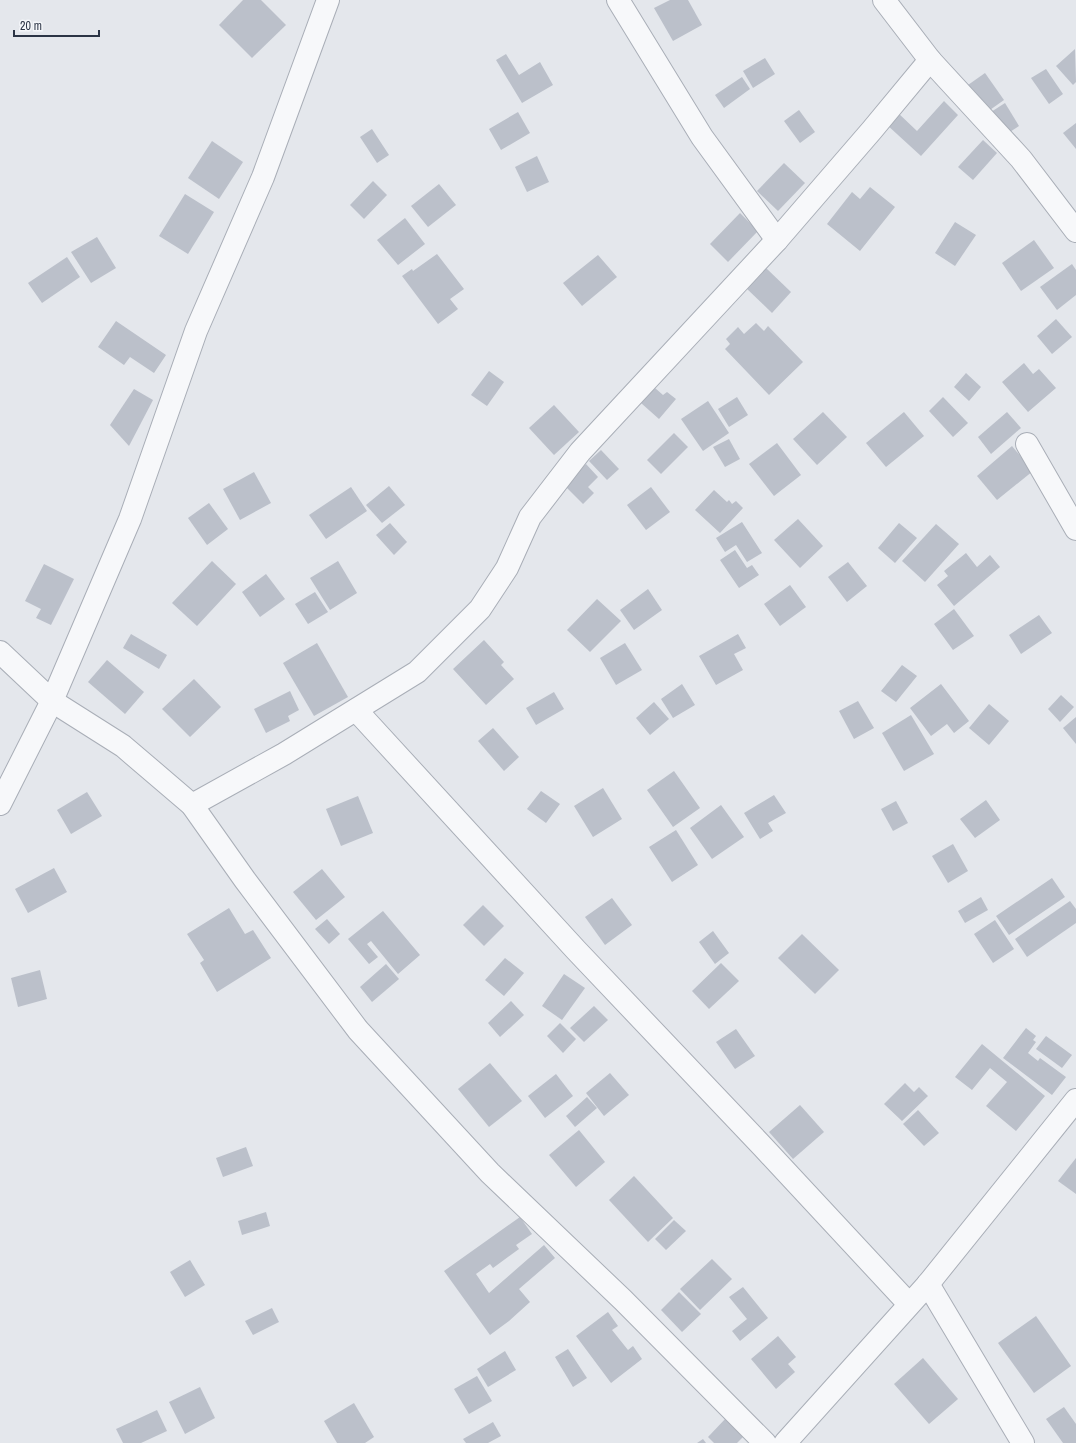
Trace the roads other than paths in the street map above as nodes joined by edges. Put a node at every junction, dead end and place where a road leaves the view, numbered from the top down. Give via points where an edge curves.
1 (328, 0) edge
2 (618, 0) edge
3 (884, 0) edge
4 (930, 60) junction
5 (1076, 231) edge
6 (777, 240) junction
7 (1027, 444) dead end
8 (1076, 529) edge
9 (0, 652) edge
10 (52, 701) junction
11 (356, 710) junction
12 (0, 804) edge
13 (192, 805) junction
14 (1076, 1100) edge
15 (928, 1284) junction
16 (910, 1304) junction
17 (765, 1443) edge
18 (784, 1443) edge
19 (1023, 1443) edge

1 - 10 street via 263,178 196,331 130,519
2 - 6 street via 702,137
3 - 4 street
4 - 5 street via 1021,159
4 - 6 street
6 - 11 street via 580,452 530,517 507,568 480,609 417,672
7 - 8 street
9 - 10 street
10 - 12 street
10 - 13 street via 123,746
11 - 13 street
11 - 16 street via 576,950
13 - 17 street via 358,1030 490,1173 623,1300
14 - 15 street
15 - 16 street
15 - 19 street
16 - 18 street

